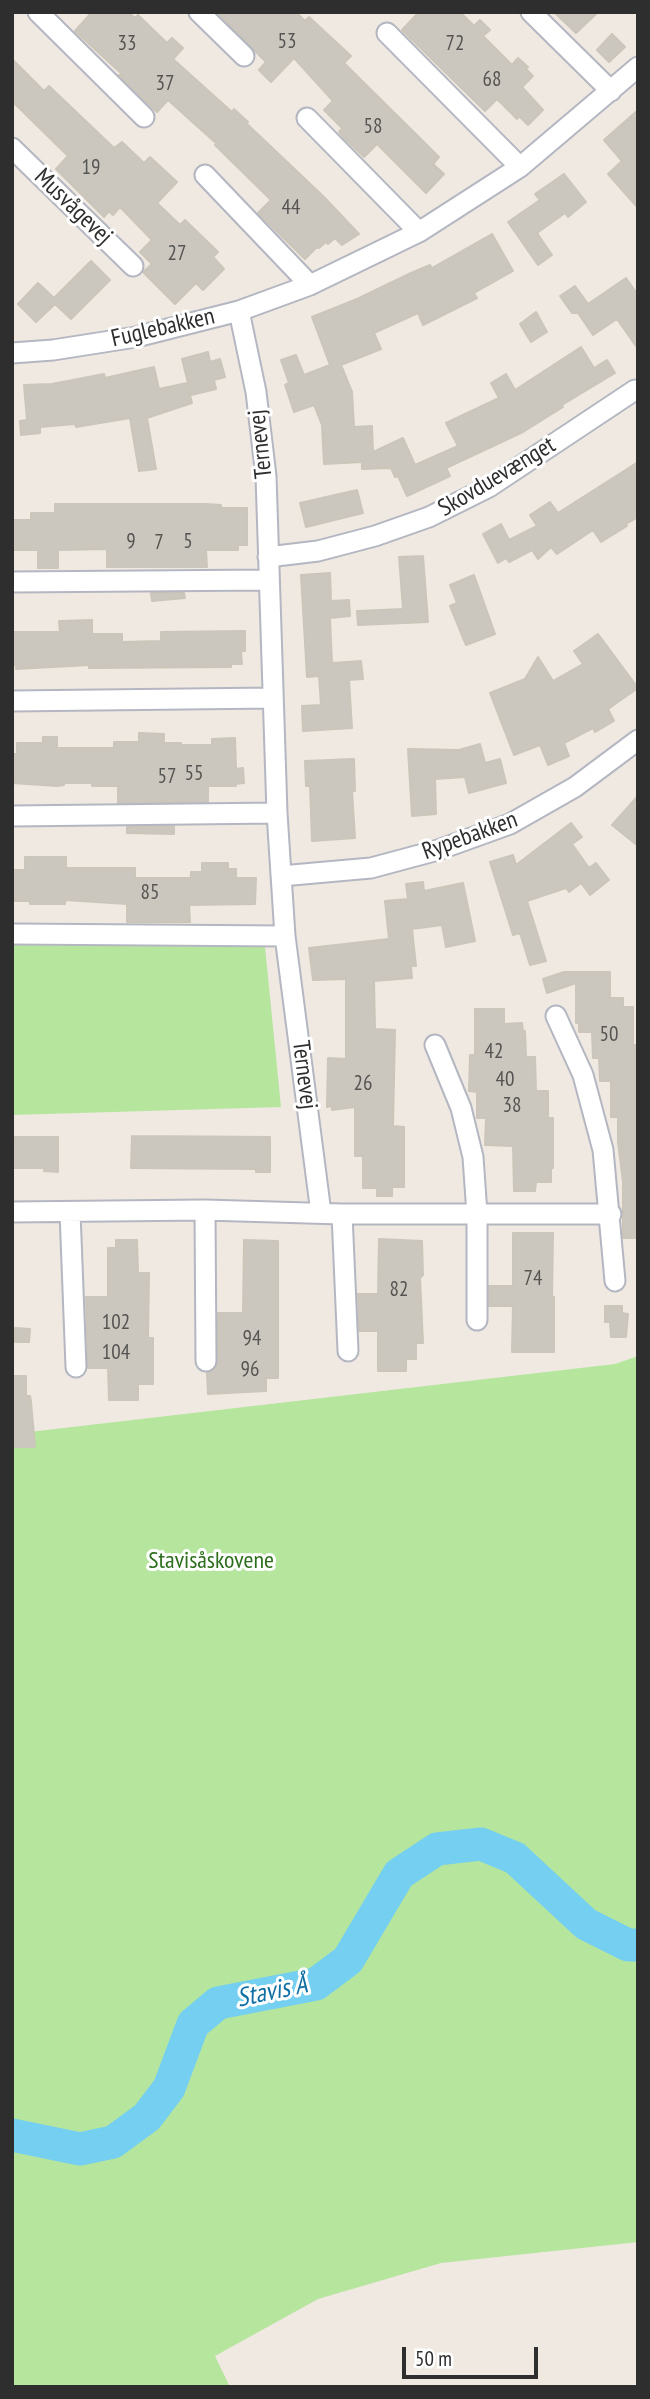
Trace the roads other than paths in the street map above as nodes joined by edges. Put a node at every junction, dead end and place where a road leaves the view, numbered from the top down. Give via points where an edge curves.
1 (38, 12) edge
2 (199, 12) edge
3 (531, 12) edge
4 (387, 33) dead end
5 (244, 56) dead end
6 (637, 68) edge
7 (611, 91) junction
8 (144, 117) dead end
9 (307, 118) dead end
10 (12, 148) edge
11 (520, 167) junction
12 (205, 175) dead end
13 (419, 232) junction
14 (133, 266) dead end
15 (310, 285) junction
16 (239, 311) junction
17 (12, 353) edge
18 (635, 390) dead end
19 (268, 558) junction
20 (269, 580) junction
21 (12, 582) edge
22 (272, 698) junction
23 (12, 701) edge
24 (638, 740) edge
25 (276, 813) junction
26 (12, 816) edge
27 (281, 876) junction
28 (12, 934) edge
29 (285, 936) junction
30 (556, 1016) dead end
31 (435, 1045) dead end
32 (205, 1210) junction
33 (12, 1212) edge
34 (70, 1212) junction
35 (321, 1213) junction
36 (342, 1214) junction
37 (477, 1214) junction
38 (611, 1214) junction
39 (615, 1282) dead end
40 (477, 1320) dead end
41 (348, 1351) dead end
42 (206, 1362) dead end
43 (76, 1367) dead end

1 - 8 street
2 - 5 street
3 - 7 street
4 - 11 street
6 - 7 street, Fuglebakken
7 - 11 street, Fuglebakken
9 - 13 street
10 - 14 street, Musvågevej
11 - 13 street, Fuglebakken
12 - 15 street
13 - 15 street, Fuglebakken
15 - 16 street, Fuglebakken
16 - 17 street, Fuglebakken via 136,337
16 - 19 street, Ternevej via 256,392
18 - 19 street, Skovduevænget via 489,487 429,517 318,551
19 - 20 street, Ternevej
20 - 21 street
20 - 22 street, Ternevej
22 - 23 street
22 - 25 street, Ternevej
24 - 27 street, Rypebakken via 575,787 510,824 372,868
25 - 26 street
25 - 27 street, Ternevej
27 - 29 street, Ternevej
28 - 29 street
29 - 35 street, Ternevej
30 - 38 street via 583,1075 597,1125
31 - 37 street via 461,1108 473,1157
32 - 34 street
32 - 35 street
32 - 42 street
33 - 34 street
34 - 43 street
35 - 36 street
36 - 37 street
36 - 41 street
37 - 38 street
37 - 40 street
38 - 39 street

